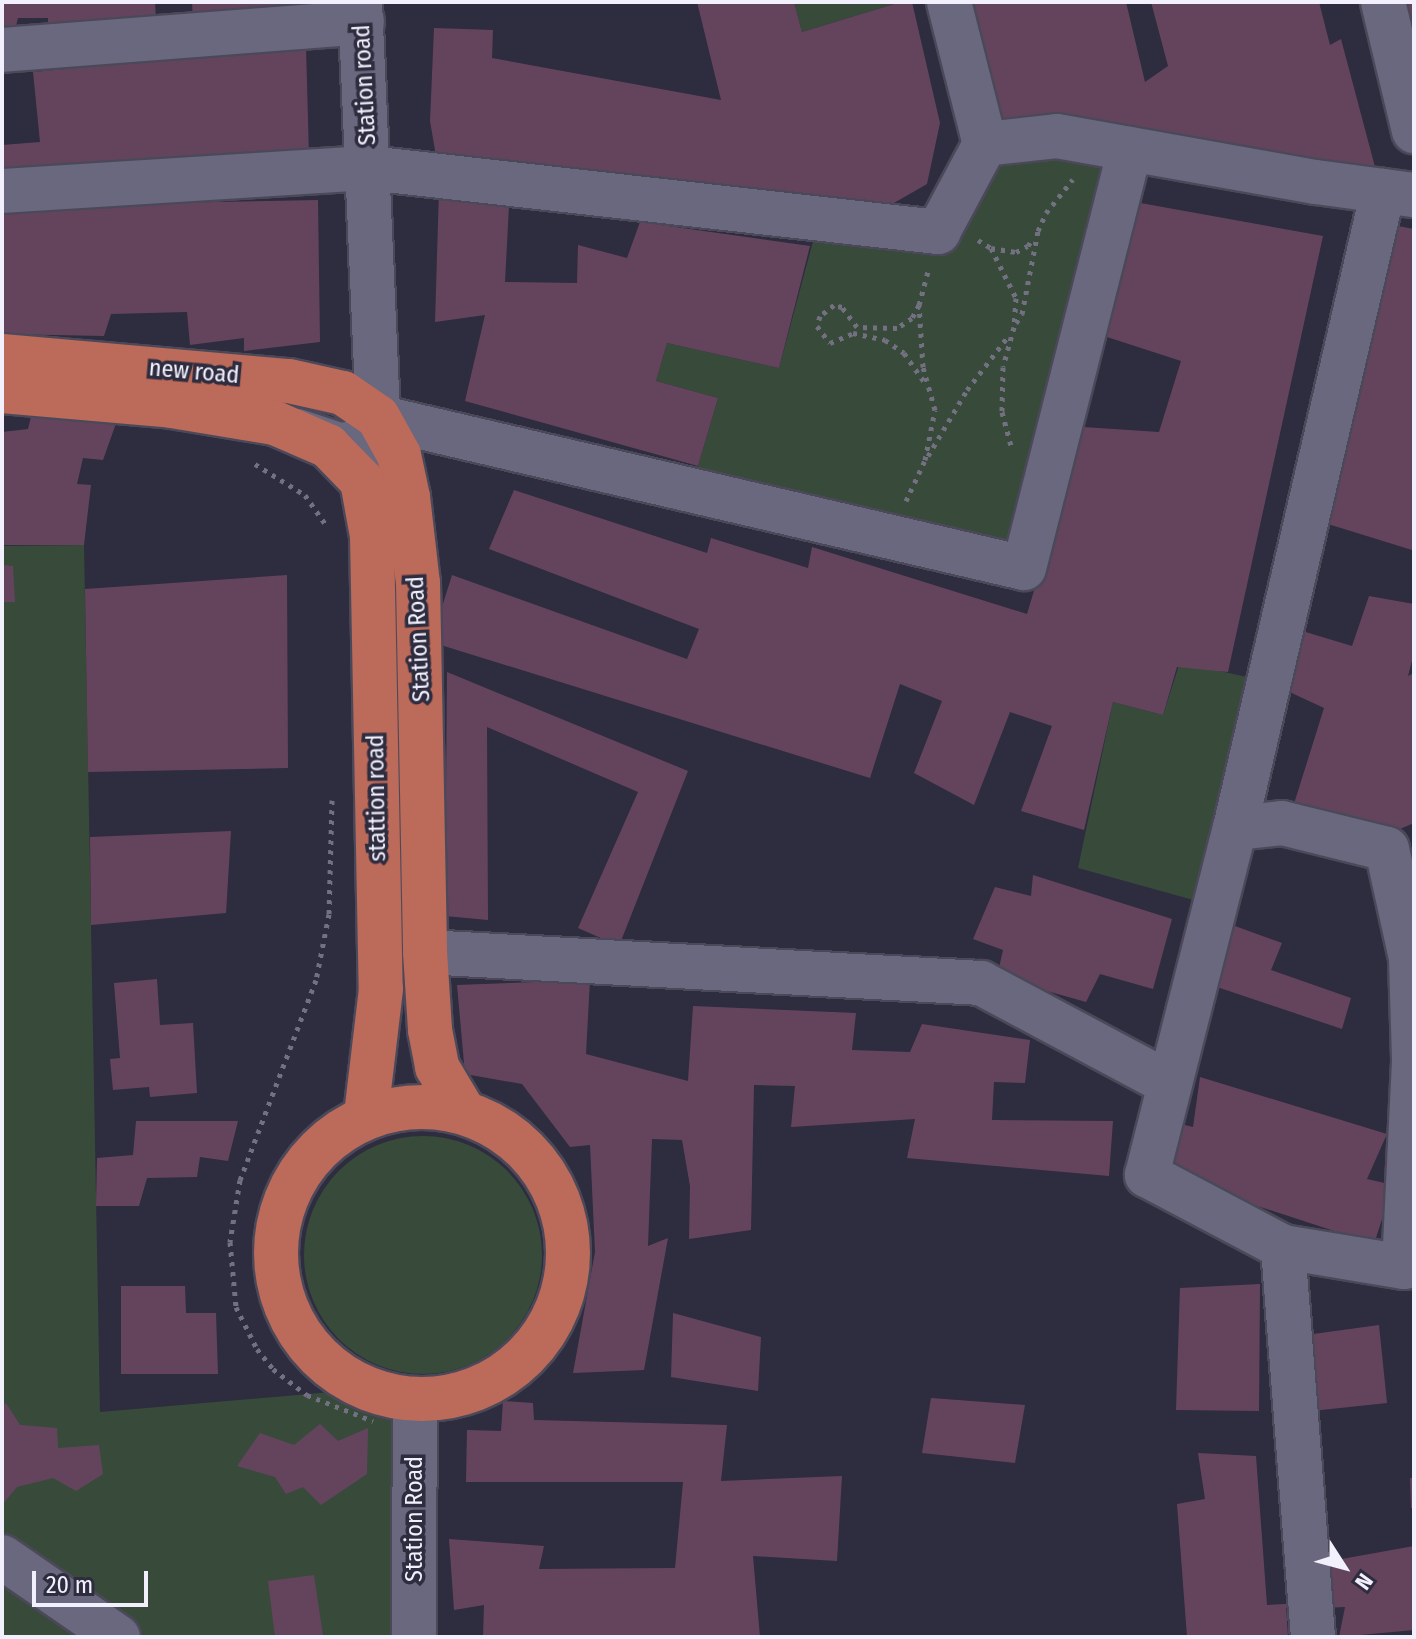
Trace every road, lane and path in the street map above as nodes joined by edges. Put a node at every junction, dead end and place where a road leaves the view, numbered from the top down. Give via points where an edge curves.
1 (949, 2) edge
2 (1383, 2) edge
3 (361, 12) edge
4 (174, 20) edge
5 (2, 50) edge
6 (1414, 131) edge
7 (985, 144) junction
8 (1130, 149) junction
9 (369, 168) junction
10 (2, 191) edge
11 (1398, 193) edge
12 (1038, 231) junction
13 (938, 232) junction
14 (991, 248) junction
15 (919, 305) junction
16 (1014, 327) junction
17 (2, 356) edge
18 (2, 391) edge
19 (929, 393) junction
20 (378, 417) junction
21 (275, 423) junction
22 (244, 457) dead end
23 (925, 460) junction
24 (362, 481) junction
25 (1045, 482) junction
26 (327, 532) dead end
27 (883, 535) junction
28 (333, 788) dead end
29 (1235, 828) junction
30 (1400, 844) edge
31 (425, 952) junction
32 (1170, 1084) junction
33 (462, 1109) junction
34 (366, 1115) junction
35 (1283, 1247) junction
36 (415, 1400) junction
37 (378, 1426) dead end
38 (2, 1557) edge
39 (118, 1637) edge
40 (414, 1637) edge
41 (1313, 1637) edge

1 - 7 street
2 - 6 street
3 - 4 street
3 - 9 street, Station road
4 - 5 street
7 - 8 street via 1057,136
7 - 13 street
8 - 11 street
8 - 12 path via 1099,157 1073,179
8 - 25 street
9 - 10 street
9 - 13 street
9 - 20 street, Station Road
11 - 29 street
12 - 14 path via 1016,252
12 - 16 path via 1022,314
13 - 14 path via 964,232
13 - 15 path
14 - 16 path via 1016,298
15 - 19 path
15 - 19 path via 897,328 857,327 842,307 834,305 817,326 830,343 853,333 885,340 918,369
16 - 23 path via 967,390
16 - 25 path via 1003,367 1002,412 1013,453 1028,476
17 - 20 main road, new road via 289,381 343,393
18 - 21 main road, new road via 172,406
19 - 23 path via 935,410
20 - 21 street via 364,442 339,445
20 - 24 street
20 - 27 street
20 - 31 main road, Station Road via 399,455 418,583
21 - 24 main road, new road via 328,446
22 - 26 path via 305,495
23 - 27 path
24 - 34 main road, stattion road via 372,536 381,989
25 - 27 street via 1024,568
28 - 37 path via 329,914 316,980 240,1180 230,1242 236,1307 273,1369 307,1395 371,1418
29 - 30 street via 1282,823
29 - 32 street
30 - 35 street via 1414,1062 1404,1267
31 - 32 street via 981,983
31 - 33 main road, Station Road via 437,1067
32 - 35 street via 1147,1175
33 - 34 main road
33 - 36 main road via 506,1128 540,1161 563,1203 571,1251 563,1298 540,1341 506,1374 462,1394
34 - 36 main road via 324,1142 293,1181 276,1228 276,1278 293,1325 324,1363 366,1389
35 - 41 street
36 - 40 street, Station Road
38 - 39 street

